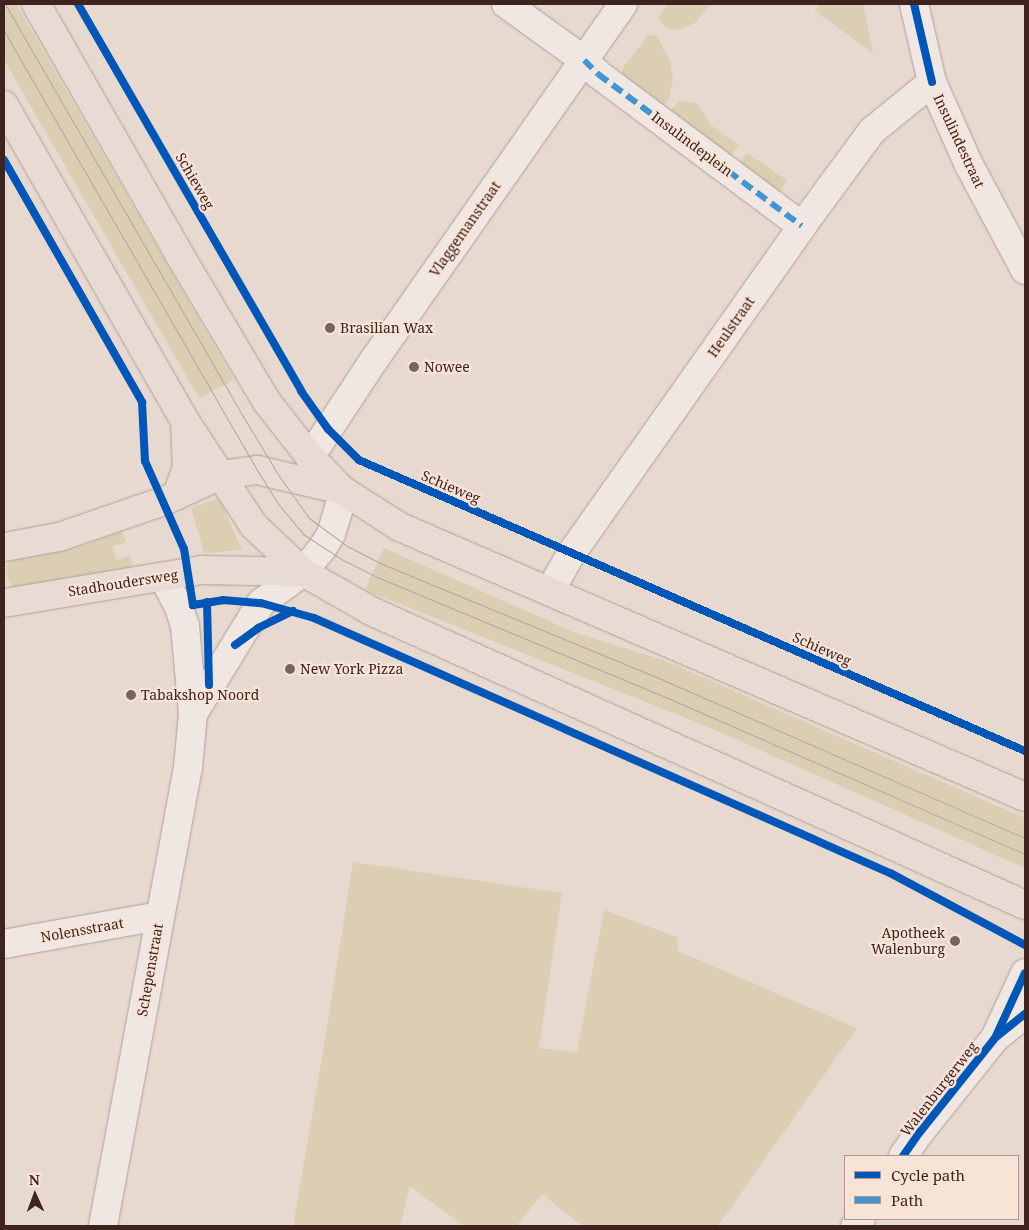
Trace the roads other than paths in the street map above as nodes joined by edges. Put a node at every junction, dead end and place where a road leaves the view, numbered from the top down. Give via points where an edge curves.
1 (36, 4) edge
2 (506, 4) edge
3 (623, 4) edge
4 (914, 4) edge
5 (584, 60) junction
6 (932, 82) junction
7 (4, 105) edge
8 (802, 226) junction
9 (1025, 270) edge
10 (185, 421) junction
11 (310, 457) junction
12 (221, 475) junction
13 (342, 490) junction
14 (177, 495) junction
15 (4, 547) edge
16 (303, 572) junction
17 (164, 577) junction
18 (550, 591) junction
19 (4, 603) edge
20 (193, 714) junction
21 (1025, 797) edge
22 (1025, 905) edge
23 (160, 916) junction
24 (4, 944) edge
25 (1025, 973) edge
26 (1025, 1014) edge
27 (995, 1038) junction
28 (904, 1155) edge
29 (103, 1226) edge

1 - 11 main road via 262,394
2 - 5 street, Insulindeplein
3 - 5 street, Vlaggemanstraat
4 - 6 street, Insulindestraat
5 - 8 street, Insulindeplein via 598,74
5 - 11 street, Vlaggemanstraat
6 - 8 street, Heulstraat via 872,131
6 - 9 street, Insulindestraat via 969,165
7 - 10 main road
8 - 18 street, Heulstraat via 571,554
10 - 12 main road
10 - 14 main road via 187,468
11 - 13 main road
12 - 13 main road via 256,470
12 - 14 main road
12 - 16 main road via 254,526
13 - 16 street, Schepenstraat via 331,534
13 - 18 main road via 400,527
14 - 15 main road via 59,537
16 - 17 main road, Stadhoudersweg via 201,570
16 - 20 street, Schepenstraat via 262,603
16 - 22 main road via 371,611
17 - 19 main road, Stadhoudersweg
17 - 20 street, Schepenstraat via 185,626
18 - 21 main road
20 - 23 street, Schepenstraat via 188,766
23 - 24 street, Nolensstraat
23 - 29 street, Schepenstraat
25 - 27 street, Walenburgerweg
26 - 27 street, Walenburgerweg
27 - 28 street, Walenburgerweg

